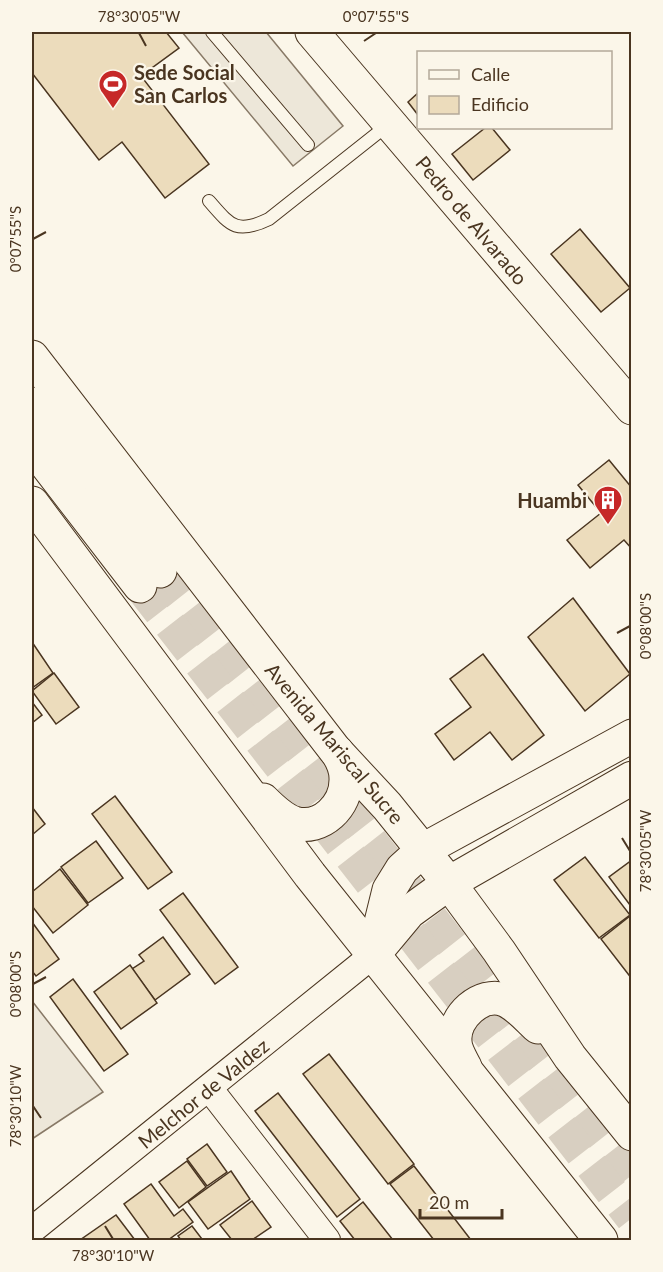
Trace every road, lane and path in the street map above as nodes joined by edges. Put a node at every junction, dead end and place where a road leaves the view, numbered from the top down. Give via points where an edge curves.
1 (212, 32) edge
2 (312, 32) edge
3 (390, 123) junction
4 (308, 145) dead end
5 (209, 201) dead end
6 (32, 357) edge
7 (32, 404) edge
8 (632, 408) edge
9 (32, 446) edge
10 (32, 503) edge
11 (632, 736) edge
12 (335, 750) junction
13 (238, 777) junction
14 (632, 778) edge
15 (423, 850) junction
16 (448, 882) junction
17 (373, 955) junction
18 (570, 1057) junction
19 (468, 1073) junction
20 (209, 1088) junction
21 (632, 1134) edge
22 (32, 1230) edge
23 (39, 1240) edge
24 (327, 1240) edge
25 (601, 1240) edge

1 - 4 lane
2 - 3 main road, Pedro de Alvarado
3 - 5 lane via 255,226 228,223
3 - 8 main road, Pedro de Alvarado
6 - 12 main road, Avenida Mariscal Sucre
7 - 9 main road via 150,579
10 - 13 main road
11 - 15 main road
12 - 13 main road via 343,763 344,793 326,818 312,825 280,815
12 - 15 main road, Avenida Mariscal Sucre
13 - 17 main road
14 - 16 main road
15 - 16 main road, Avenida Mariscal Sucre
15 - 17 main road via 402,870 389,890
16 - 17 main road via 409,912
16 - 18 main road, Avenida Mariscal Sucre
17 - 19 main road
17 - 20 street, Melchor de Valdez
18 - 19 main road via 523,1013 506,1000 493,998 464,1013 457,1023 455,1044
18 - 21 main road, Avenida Mariscal Sucre
19 - 25 main road
20 - 22 street, Melchor de Valdez
20 - 24 street
22 - 23 street

